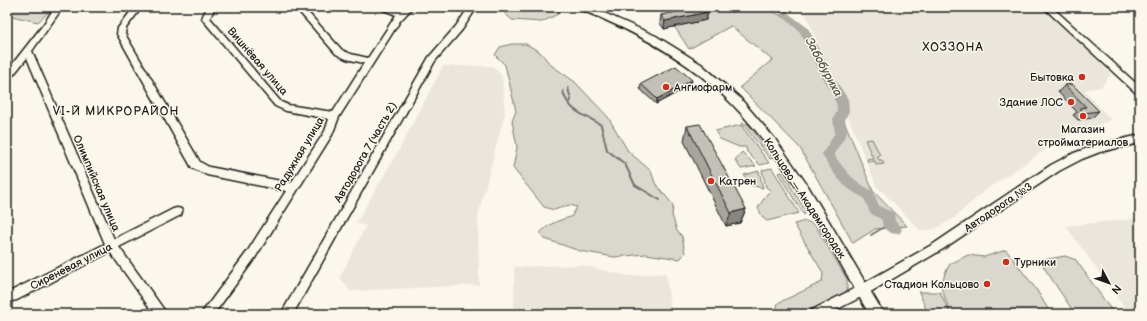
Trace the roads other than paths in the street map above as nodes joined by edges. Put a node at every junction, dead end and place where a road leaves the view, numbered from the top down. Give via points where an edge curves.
1 (59, 7) edge
2 (138, 7) edge
3 (211, 7) edge
4 (299, 7) edge
5 (381, 7) edge
6 (409, 7) edge
7 (473, 7) edge
8 (582, 7) edge
9 (1047, 7) edge
10 (402, 14) junction
11 (28, 51) junction
12 (370, 61) junction
13 (7, 76) edge
14 (1135, 84) edge
15 (1140, 92) edge
16 (334, 116) junction
17 (1140, 139) edge
18 (293, 188) junction
19 (177, 212) dead end
20 (111, 245) junction
21 (863, 290) junction
22 (7, 297) edge
23 (161, 314) edge
24 (207, 314) edge
25 (287, 314) edge
26 (816, 314) edge
27 (878, 314) edge

1 - 11 street
2 - 18 street via 122,28 122,34 196,165 207,171
3 - 16 street, Вишнёвая улица via 206,18 278,104 286,108
4 - 12 street via 339,52 349,57
5 - 10 street
6 - 10 street, Радужная улица
7 - 25 street, Автодорога 7 (часть 2) via 459,28 432,58
8 - 21 main road, Кольцово — Академгородок via 663,44 725,91 752,118 802,188
9 - 14 street
10 - 12 street, Радужная улица via 396,19
11 - 13 street
11 - 20 street, Олимпийская улица
12 - 16 street, Радужная улица
14 - 15 street
16 - 18 street, Радужная улица via 329,132
17 - 21 street, Автодорога №3 via 1099,148 1078,156 961,232
18 - 24 street, Радужная улица via 251,255
19 - 20 street, Сиреневая улица
20 - 22 street, Сиреневая улица
20 - 23 street, Олимпийская улица
21 - 26 street, Автодорога №3
21 - 27 main road, Кольцово — Академгородок

